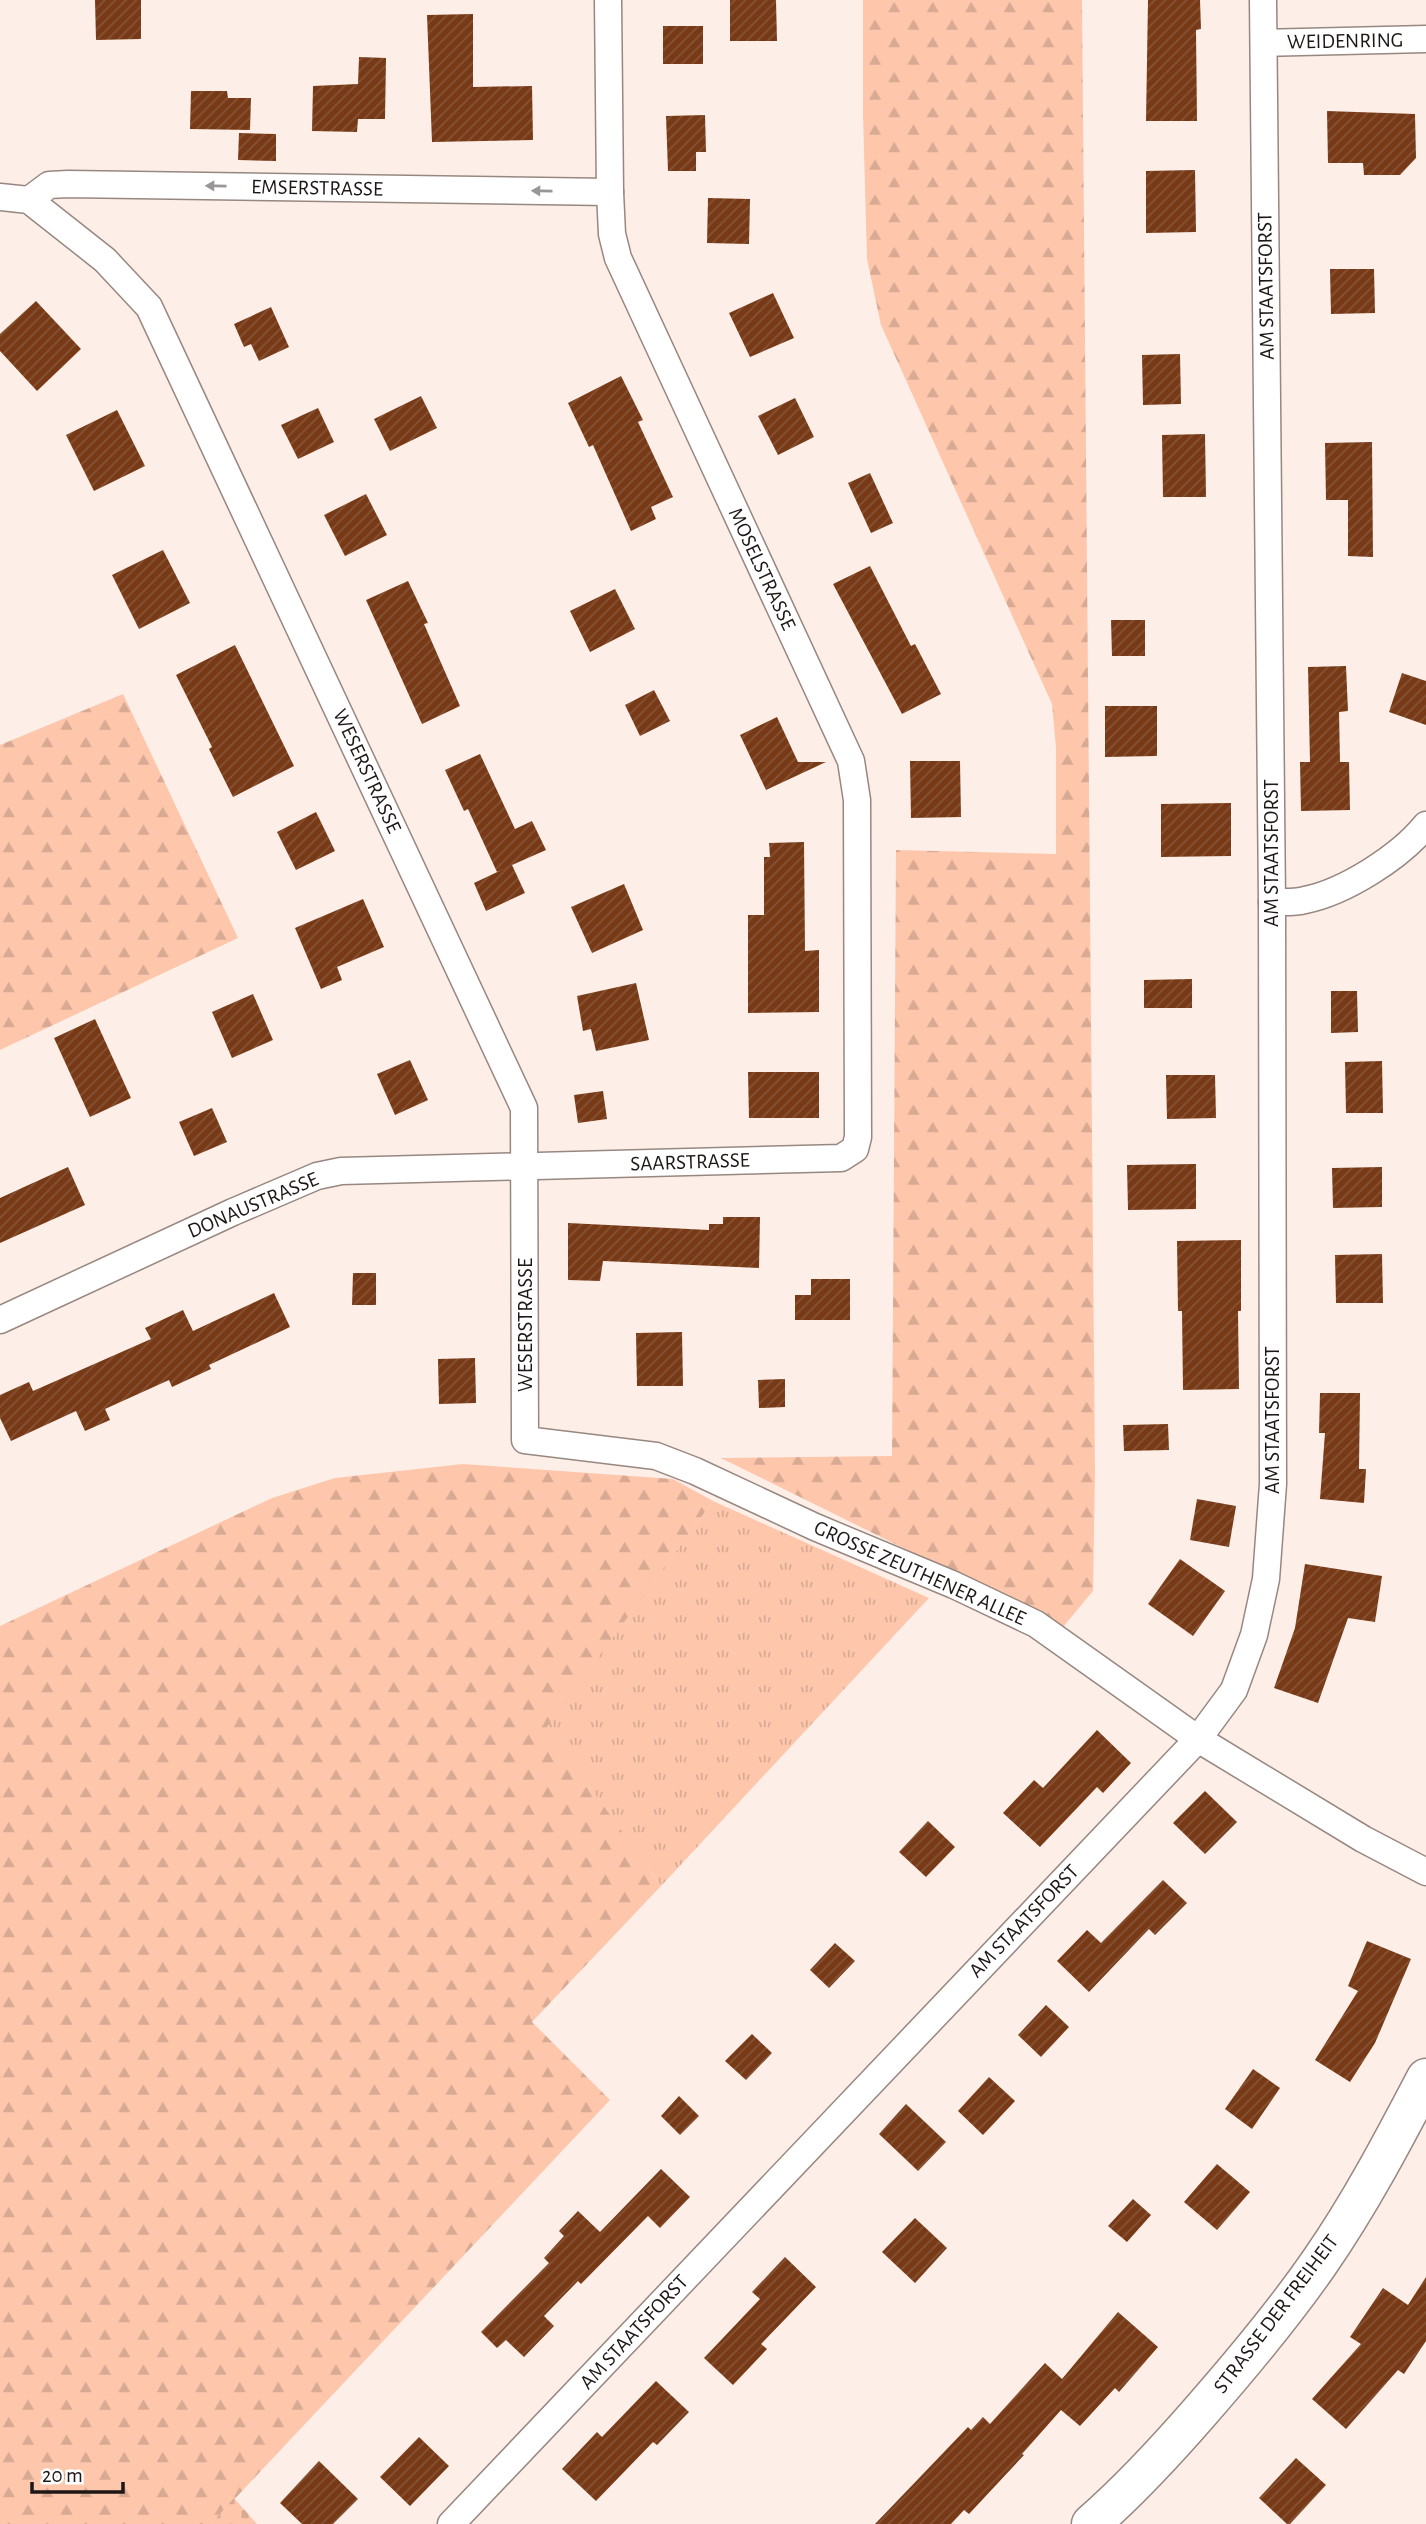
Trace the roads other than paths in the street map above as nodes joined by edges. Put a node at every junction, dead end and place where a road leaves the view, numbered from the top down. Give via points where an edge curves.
1 (608, 0) edge
2 (1263, 0) edge
3 (1426, 39) edge
4 (1264, 43) junction
5 (610, 192) junction
6 (0, 197) edge
7 (29, 200) junction
8 (1426, 825) edge
9 (1272, 902) junction
10 (855, 1150) joint
11 (524, 1166) junction
12 (0, 1320) edge
13 (525, 1440) joint
14 (1198, 1739) junction
15 (1426, 1872) edge
16 (1426, 2078) edge
17 (451, 2524) edge
18 (1091, 2524) edge

1 - 5 street, MOSELSTRASSE
2 - 4 street, AM STAATSFORST
3 - 4 street, WEIDENRING
4 - 9 street, AM STAATSFORST
5 -> 7 street, EMSERSTRASSE via 68,184 50,185
5 - 10 street, MOSELSTRASSE via 612,234 628,283 851,761 857,800
6 - 7 street
7 - 11 street, WESERSTRASSE via 105,260 149,307 524,1108
8 - 9 street via 1414,840 1334,891 1304,901
9 - 14 street, AM STAATSFORST via 1273,1484 1266,1579 1254,1635 1234,1690
10 - 11 street, SAARSTRASSE via 841,1158
11 - 12 street, DONAUSTRASSE via 384,1168 317,1176
11 - 13 street, WESERSTRASSE
13 - 14 street, GROSSE ZEUTHENER ALLEE via 656,1456 954,1585 1036,1624
14 - 15 street, GROSSE ZEUTHENER ALLEE
14 - 17 street, AM STAATSFORST
16 - 18 street, STRASSE DER FREIHEIT via 1320,2263 1177,2437

